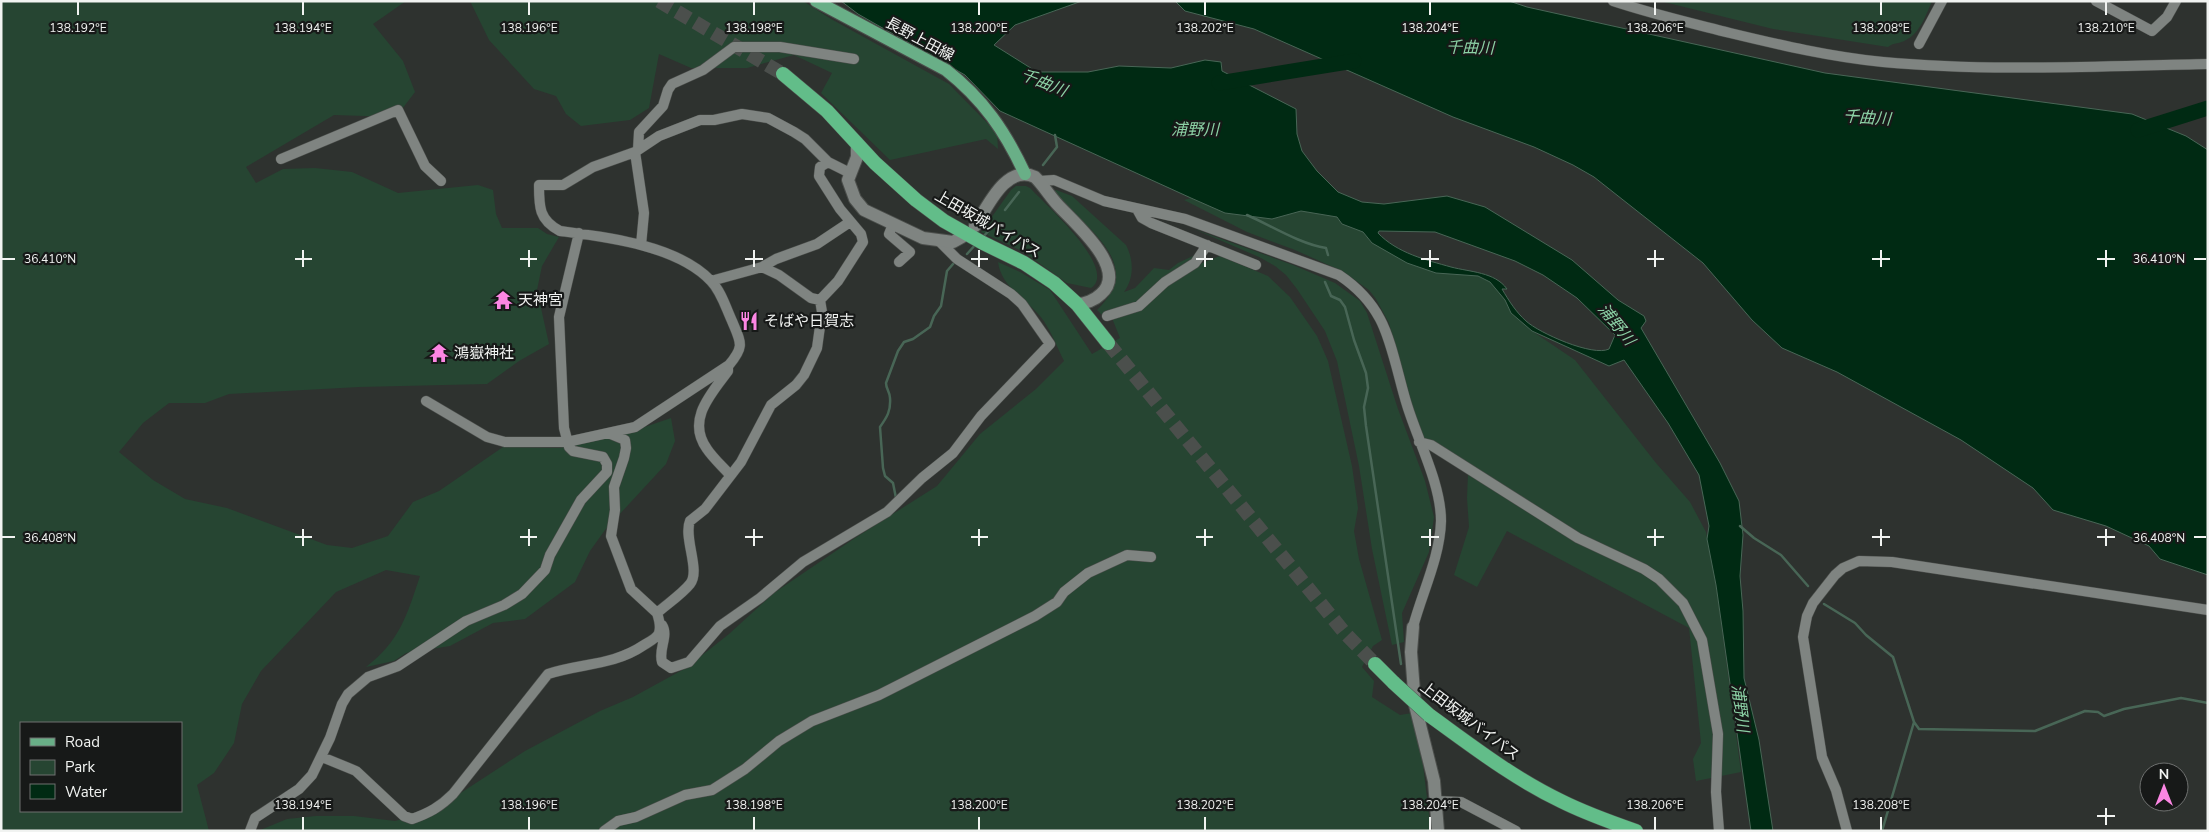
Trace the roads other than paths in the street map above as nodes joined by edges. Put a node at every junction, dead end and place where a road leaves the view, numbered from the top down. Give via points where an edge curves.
1 (816, 1) edge
2 (1613, 1) edge
3 (1942, 1) edge
4 (2096, 1) edge
5 (2176, 1) edge
6 (1919, 44) dead end
7 (854, 59) dead end
8 (2208, 64) edge
9 (783, 74) tunnel mouth
10 (857, 143) junction
11 (637, 151) junction
12 (281, 159) dead end
13 (828, 162) junction
14 (875, 163) junction
15 (850, 173) junction
16 (1025, 174) junction
17 (441, 181) dead end
18 (1040, 181) junction
19 (1137, 210) junction
20 (850, 222) junction
21 (893, 224) junction
22 (975, 226) dead end
23 (579, 233) junction
24 (962, 237) dead end
25 (938, 240) junction
26 (641, 245) junction
27 (1207, 245) junction
28 (899, 262) dead end
29 (1256, 265) dead end
30 (762, 267) junction
31 (711, 281) junction
32 (1097, 297) junction
33 (820, 300) junction
34 (1077, 304) junction
35 (1107, 316) dead end
36 (1091, 322) junction
37 (1108, 343) tunnel mouth
38 (728, 365) junction
39 (426, 401) dead end
40 (607, 433) junction
41 (567, 442) junction
42 (1419, 442) junction
43 (730, 475) junction
44 (1151, 557) dead end
45 (2208, 610) edge
46 (658, 618) junction
47 (1413, 627) joint
48 (1375, 664) tunnel mouth
49 (322, 757) junction
50 (1436, 801) junction
51 (250, 831) edge
52 (604, 831) edge
53 (1438, 831) edge
54 (1516, 831) edge
55 (1636, 831) edge
56 (1719, 831) edge
57 (1847, 831) edge

1 - 16 main road, 長野上田線 via 946,70 960,81 1000,126
2 - 8 street via 1766,42 1883,62 1961,67
3 - 6 street
4 - 5 street via 2152,31 2167,17
7 - 11 street via 780,47 731,48 703,70 669,87 663,106 639,132
9 - 10 highway, 上田坂城バイパス via 827,111
10 - 14 highway, 上田坂城バイパス
10 - 15 street via 857,157
11 - 13 street via 659,136 700,120 752,114 768,118 805,139
11 - 23 street via 593,167 563,184 539,185 542,217 550,226
11 - 26 street via 644,213
12 - 17 street via 398,110 424,166
13 - 15 street
13 - 20 street via 820,167 819,176
14 - 15 street via 859,164
14 - 34 highway, 上田坂城バイパス via 944,221 1037,272
15 - 21 street via 850,188 864,210
16 - 18 street
16 - 22 street via 1003,184
18 - 19 street via 1054,180 1104,201
18 - 32 street via 1105,260 1109,279
19 - 27 street via 1151,223
19 - 42 street via 1185,219 1323,268 1352,284 1365,296 1381,321
20 - 30 street via 817,244
20 - 33 street via 862,234 863,242 838,281
21 - 25 street via 923,238
21 - 28 street via 889,234 910,252
23 - 26 street
23 - 41 street via 559,317
24 - 25 street via 953,242
25 - 46 street via 957,259 1022,304 1050,344 981,416 953,453 887,512 803,562 720,626 689,662 678,667 666,666 660,655 665,633
26 - 31 street via 668,253
27 - 29 street
27 - 35 street via 1194,263 1165,282 1139,306
30 - 31 street
30 - 33 street via 811,298
31 - 38 street via 720,294 741,345 739,353
32 - 34 street
32 - 36 street
33 - 43 street via 821,329 817,348 804,375 771,405 741,462
34 - 36 highway, 上田坂城バイパス
36 - 37 highway, 上田坂城バイパス
38 - 40 street via 635,426
38 - 43 street via 728,371 706,399 698,430 706,448
39 - 41 street via 487,437 505,442
40 - 41 street
40 - 46 street via 625,440 626,448 614,487 611,536 631,589
41 - 49 street via 573,451 603,458 607,472 581,500 556,543 545,570 514,599 466,621 398,666 368,677 358,685 342,704
42 - 47 street via 1439,501 1441,521 1436,553
42 - 56 street via 1431,445 1578,538 1644,569 1683,603 1702,640 1718,734 1716,792
43 - 46 street via 705,509 690,521 691,583
44 - 52 street via 1127,555 1088,573 1064,592 1057,602 1036,616 879,695 812,721 712,790 685,795 636,817 618,821
45 - 57 street via 1892,562 1859,561 1844,568 1813,603 1803,637 1822,757 1836,790
46 - 49 street via 659,633 630,655 548,674 453,794 440,807 426,814 412,819 404,816 356,771
47 - 50 street via 1411,652 1415,705
48 - 55 highway, 上田坂城バイパス, bridge via 1430,715 1492,761 1547,793
49 - 51 street via 300,789 255,818
50 - 53 street
50 - 54 street via 1461,802

